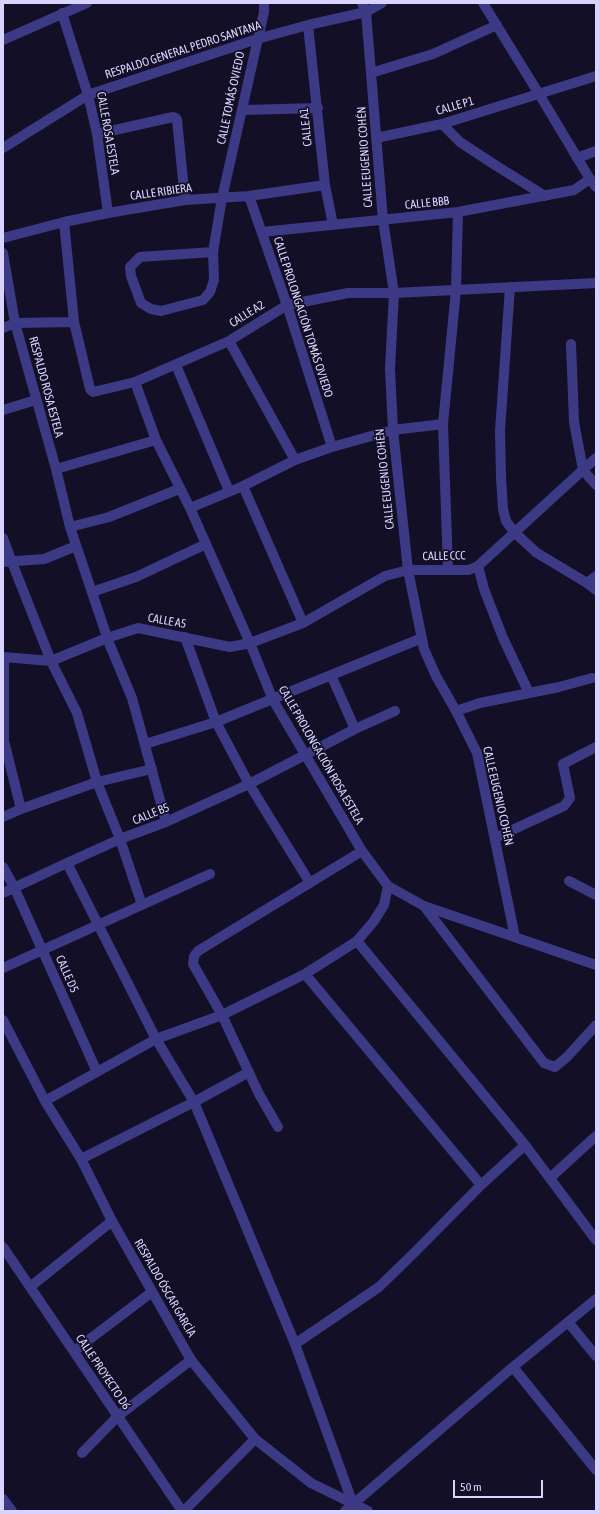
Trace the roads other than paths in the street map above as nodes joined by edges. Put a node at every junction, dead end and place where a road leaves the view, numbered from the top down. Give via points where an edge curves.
1 (87, 3) edge
2 (264, 3) edge
3 (382, 3) edge
4 (483, 3) edge
5 (364, 8) edge
6 (62, 13) junction
7 (308, 25) junction
8 (497, 25) junction
9 (257, 39) junction
10 (3, 40) edge
11 (371, 73) junction
12 (596, 76) edge
13 (539, 94) junction
14 (88, 95) junction
15 (318, 108) junction
16 (243, 110) junction
17 (442, 124) junction
18 (96, 134) junction
19 (376, 138) junction
20 (3, 148) edge
21 (596, 151) edge
22 (577, 158) junction
23 (593, 183) edge
24 (325, 185) junction
25 (249, 196) junction
26 (545, 196) junction
27 (222, 198) junction
28 (185, 200) junction
29 (458, 212) junction
30 (108, 213) junction
31 (383, 220) junction
32 (64, 222) junction
33 (333, 225) junction
34 (262, 232) junction
35 (3, 238) edge
36 (214, 252) junction
37 (3, 260) edge
38 (596, 283) edge
39 (510, 287) junction
40 (456, 290) junction
41 (394, 293) junction
42 (287, 306) junction
43 (74, 322) junction
44 (15, 323) junction
45 (3, 328) edge
46 (228, 341) junction
47 (572, 344) dead end
48 (176, 364) junction
49 (136, 382) junction
50 (36, 400) junction
51 (3, 410) edge
52 (443, 424) junction
53 (393, 430) junction
54 (156, 440) junction
55 (332, 447) junction
56 (596, 458) edge
57 (295, 460) junction
58 (56, 469) junction
59 (582, 470) junction
60 (596, 484) edge
61 (243, 486) junction
62 (179, 489) junction
63 (229, 491) junction
64 (190, 508) junction
65 (70, 527) junction
66 (514, 532) junction
67 (3, 538) edge
68 (206, 544) junction
69 (76, 546) junction
70 (7, 561) edge
71 (478, 566) junction
72 (408, 570) junction
73 (448, 570) junction
74 (596, 576) edge
75 (587, 583) junction
76 (596, 590) edge
77 (92, 592) junction
78 (303, 623) junction
79 (185, 637) junction
80 (107, 638) junction
81 (422, 638) junction
82 (250, 643) junction
83 (4, 658) edge
84 (51, 661) junction
85 (331, 675) junction
86 (592, 678) dead end
87 (529, 693) junction
88 (273, 700) junction
89 (395, 711) dead end
90 (456, 711) junction
91 (216, 722) junction
92 (355, 729) junction
93 (4, 741) edge
94 (145, 744) junction
95 (596, 747) edge
96 (306, 754) junction
97 (152, 769) junction
98 (97, 782) junction
99 (249, 784) junction
100 (21, 809) junction
101 (3, 817) edge
102 (166, 822) junction
103 (495, 838) junction
104 (120, 840) junction
105 (362, 851) junction
106 (67, 862) junction
107 (3, 867) edge
108 (210, 874) dead end
109 (569, 881) dead end
110 (310, 883) junction
111 (388, 886) junction
112 (14, 887) junction
113 (3, 893) edge
114 (596, 895) edge
115 (142, 905) junction
116 (424, 906) junction
117 (99, 925) junction
118 (515, 937) junction
119 (357, 941) junction
120 (42, 949) junction
121 (596, 965) edge
122 (3, 968) edge
123 (304, 974) junction
124 (222, 1015) junction
125 (3, 1020) edge
126 (596, 1025) edge
127 (156, 1039) junction
128 (97, 1072) junction
129 (249, 1072) junction
130 (45, 1101) junction
131 (194, 1102) junction
132 (278, 1127) dead end
133 (596, 1136) edge
134 (525, 1145) junction
135 (81, 1159) junction
136 (550, 1178) junction
137 (481, 1185) junction
138 (112, 1221) junction
139 (596, 1240) edge
140 (3, 1247) edge
141 (30, 1287) junction
142 (152, 1292) junction
143 (596, 1299) edge
144 (568, 1322) junction
145 (295, 1344) junction
146 (74, 1351) junction
147 (596, 1356) edge
148 (191, 1360) junction
149 (513, 1367) junction
150 (118, 1416) junction
151 (255, 1439) junction
152 (82, 1453) dead end
153 (596, 1470) edge
154 (3, 1499) edge
155 (349, 1507) edge
156 (12, 1511) edge
157 (183, 1511) edge
158 (368, 1511) edge

1 - 6 street
2 - 9 street, CALLE TOMÁS OVIEDO
3 - 5 street, RESPALDO GENERAL PEDRO SANTANA
4 - 8 street
5 - 7 street, RESPALDO GENERAL PEDRO SANTANA
5 - 11 street, CALLE EUGENIO COHÉN
6 - 10 street
6 - 14 street, CALLE ROSA ESTELA
7 - 9 street, RESPALDO GENERAL PEDRO SANTANA
7 - 15 street, CALLE A1
8 - 11 street via 433,54
8 - 13 street
9 - 14 street, RESPALDO GENERAL PEDRO SANTANA
9 - 16 street, CALLE TOMÁS OVIEDO
11 - 19 street, CALLE EUGENIO COHÉN
12 - 13 street, CALLE P1
13 - 17 street, CALLE P1
13 - 22 street
14 - 18 street, CALLE ROSA ESTELA
14 - 20 street, RESPALDO GENERAL PEDRO SANTANA
15 - 16 street
15 - 24 street, CALLE A1
16 - 27 street, CALLE TOMÁS OVIEDO
17 - 19 street, CALLE P1
17 - 26 street via 460,142
18 - 28 street via 176,118
18 - 30 street, CALLE ROSA ESTELA
19 - 31 street, CALLE EUGENIO COHÉN
21 - 22 street
22 - 23 street
23 - 26 street, CALLE BBB
24 - 25 street, CALLE RIBIERA
24 - 33 street, CALLE A1
25 - 27 street, CALLE RIBIERA
25 - 34 street, CALLE PROLONGACIÓN TOMÁS OVIEDO
26 - 29 street, CALLE BBB
27 - 28 street, CALLE RIBIERA
27 - 36 street, CALLE TOMÁS OVIEDO
28 - 30 street, CALLE RIBIERA
29 - 31 street, CALLE BBB
29 - 40 street
30 - 32 street, CALLE RIBIERA
31 - 33 street, CALLE BBB
31 - 41 street, CALLE EUGENIO COHÉN
32 - 35 street, CALLE RIBIERA
32 - 43 street, CALLE A2
33 - 34 street, CALLE BBB
34 - 42 street, CALLE PROLONGACIÓN TOMÁS OVIEDO
36 - 36 street, CALLE TOMÁS OVIEDO via 214,280 210,292 203,300 161,311 141,303 130,267 140,257
37 - 44 street, RESPALDO ROSA ESTELA
38 - 39 street, CALLE A2
39 - 40 street, CALLE A2
39 - 66 street via 504,361 500,477 506,521
40 - 41 street, CALLE A2
40 - 52 street
41 - 42 street, CALLE A2 via 348,293
41 - 53 street, CALLE EUGENIO COHÉN via 390,369
42 - 46 street, CALLE A2
42 - 55 street, CALLE PROLONGACIÓN TOMÁS OVIEDO
43 - 44 street
43 - 49 street, CALLE A2 via 91,391
44 - 45 street
44 - 50 street, RESPALDO ROSA ESTELA
46 - 48 street, CALLE A2
46 - 57 street
47 - 59 street via 574,422
48 - 49 street, CALLE A2
48 - 63 street
49 - 54 street, CALLE PROLONGACIÓN ROSA ESTELA
50 - 51 street
50 - 58 street, RESPALDO ROSA ESTELA
52 - 53 street
52 - 73 street
53 - 55 street
53 - 72 street, CALLE EUGENIO COHÉN
54 - 58 street
54 - 62 street, CALLE PROLONGACIÓN ROSA ESTELA
55 - 57 street
56 - 59 street, CALLE CCC
57 - 61 street
58 - 65 street, RESPALDO ROSA ESTELA
59 - 60 street
59 - 66 street, CALLE CCC
61 - 63 street
61 - 78 street
62 - 64 street, CALLE PROLONGACIÓN ROSA ESTELA
62 - 65 street via 109,517
63 - 64 street
64 - 68 street, CALLE PROLONGACIÓN ROSA ESTELA
65 - 69 street, RESPALDO ROSA ESTELA
66 - 71 street, CALLE CCC
66 - 75 street via 537,553
67 - 70 street
68 - 77 street via 136,577
68 - 82 street, CALLE PROLONGACIÓN ROSA ESTELA
69 - 70 street via 44,559
69 - 77 street, RESPALDO ROSA ESTELA
70 - 84 street
71 - 73 street, CALLE CCC via 469,570
71 - 87 street via 503,638
72 - 73 street, CALLE CCC
72 - 78 street, CALLE CCC via 385,576
72 - 81 street, CALLE EUGENIO COHÉN
74 - 75 street
75 - 76 street
77 - 80 street, RESPALDO ROSA ESTELA
78 - 82 street, CALLE A5
79 - 80 street, CALLE A5 via 138,628
79 - 82 street, CALLE A5 via 230,647
79 - 91 street
80 - 84 street, CALLE A5
80 - 94 street, RESPALDO ROSA ESTELA via 132,698
81 - 85 street
81 - 90 street, CALLE EUGENIO COHÉN via 436,676
82 - 88 street, CALLE PROLONGACIÓN ROSA ESTELA
83 - 84 street, CALLE A5
83 - 93 street
84 - 98 street via 77,713
85 - 88 street
85 - 92 street
86 - 87 street
87 - 90 street
88 - 91 street
88 - 96 street, CALLE PROLONGACIÓN ROSA ESTELA
89 - 92 street, CALLE B5
90 - 103 street, CALLE EUGENIO COHÉN via 477,753
91 - 94 street
91 - 99 street
92 - 96 street, CALLE B5
93 - 100 street
94 - 97 street, RESPALDO ROSA ESTELA
95 - 103 street via 563,764 570,798 564,806
96 - 99 street, CALLE B5
96 - 105 street, CALLE PROLONGACIÓN ROSA ESTELA
97 - 98 street
97 - 102 street, RESPALDO ROSA ESTELA
98 - 100 street
98 - 104 street
99 - 102 street, CALLE B5
99 - 110 street
100 - 101 street
102 - 104 street, CALLE B5
103 - 118 street, CALLE EUGENIO COHÉN
104 - 106 street, CALLE B5
104 - 115 street
105 - 110 street
105 - 111 street, CALLE PROLONGACIÓN ROSA ESTELA
106 - 112 street, CALLE B5
106 - 117 street
107 - 112 street, CALLE D5
108 - 115 street
109 - 114 street
110 - 124 street via 198,951 194,956 193,964
111 - 116 street, CALLE PROLONGACIÓN ROSA ESTELA
111 - 119 street via 384,905
112 - 113 street, CALLE B5
112 - 120 street, CALLE D5
115 - 117 street
116 - 118 street, CALLE PROLONGACIÓN ROSA ESTELA
116 - 126 street via 544,1063 555,1067
117 - 120 street
117 - 127 street
118 - 121 street, CALLE PROLONGACIÓN ROSA ESTELA
119 - 123 street
119 - 134 street
120 - 122 street
120 - 128 street, CALLE D5
123 - 124 street
123 - 137 street
124 - 127 street
124 - 129 street
125 - 130 street, RESPALDO ÓSCAR GARCÍA
127 - 128 street
127 - 131 street
128 - 130 street
129 - 131 street
129 - 132 street
130 - 135 street, RESPALDO ÓSCAR GARCÍA
131 - 135 street
131 - 145 street
133 - 136 street
134 - 136 street
134 - 137 street
135 - 138 street, RESPALDO ÓSCAR GARCÍA
136 - 139 street
137 - 145 street via 379,1287
138 - 141 street
138 - 142 street, RESPALDO ÓSCAR GARCÍA
140 - 141 street, CALLE PROYECTO D6
141 - 146 street, CALLE PROYECTO D6
142 - 146 street
142 - 148 street, RESPALDO ÓSCAR GARCÍA
143 - 144 street
144 - 147 street
144 - 149 street
145 - 155 street
146 - 150 street, CALLE PROYECTO D6
148 - 150 street
148 - 151 street, RESPALDO ÓSCAR GARCÍA
149 - 153 street
149 - 155 street
150 - 152 street
150 - 157 street, CALLE PROYECTO D6
151 - 155 street, RESPALDO ÓSCAR GARCÍA via 311,1483
151 - 157 street
154 - 156 street
155 - 158 street, RESPALDO ÓSCAR GARCÍA

